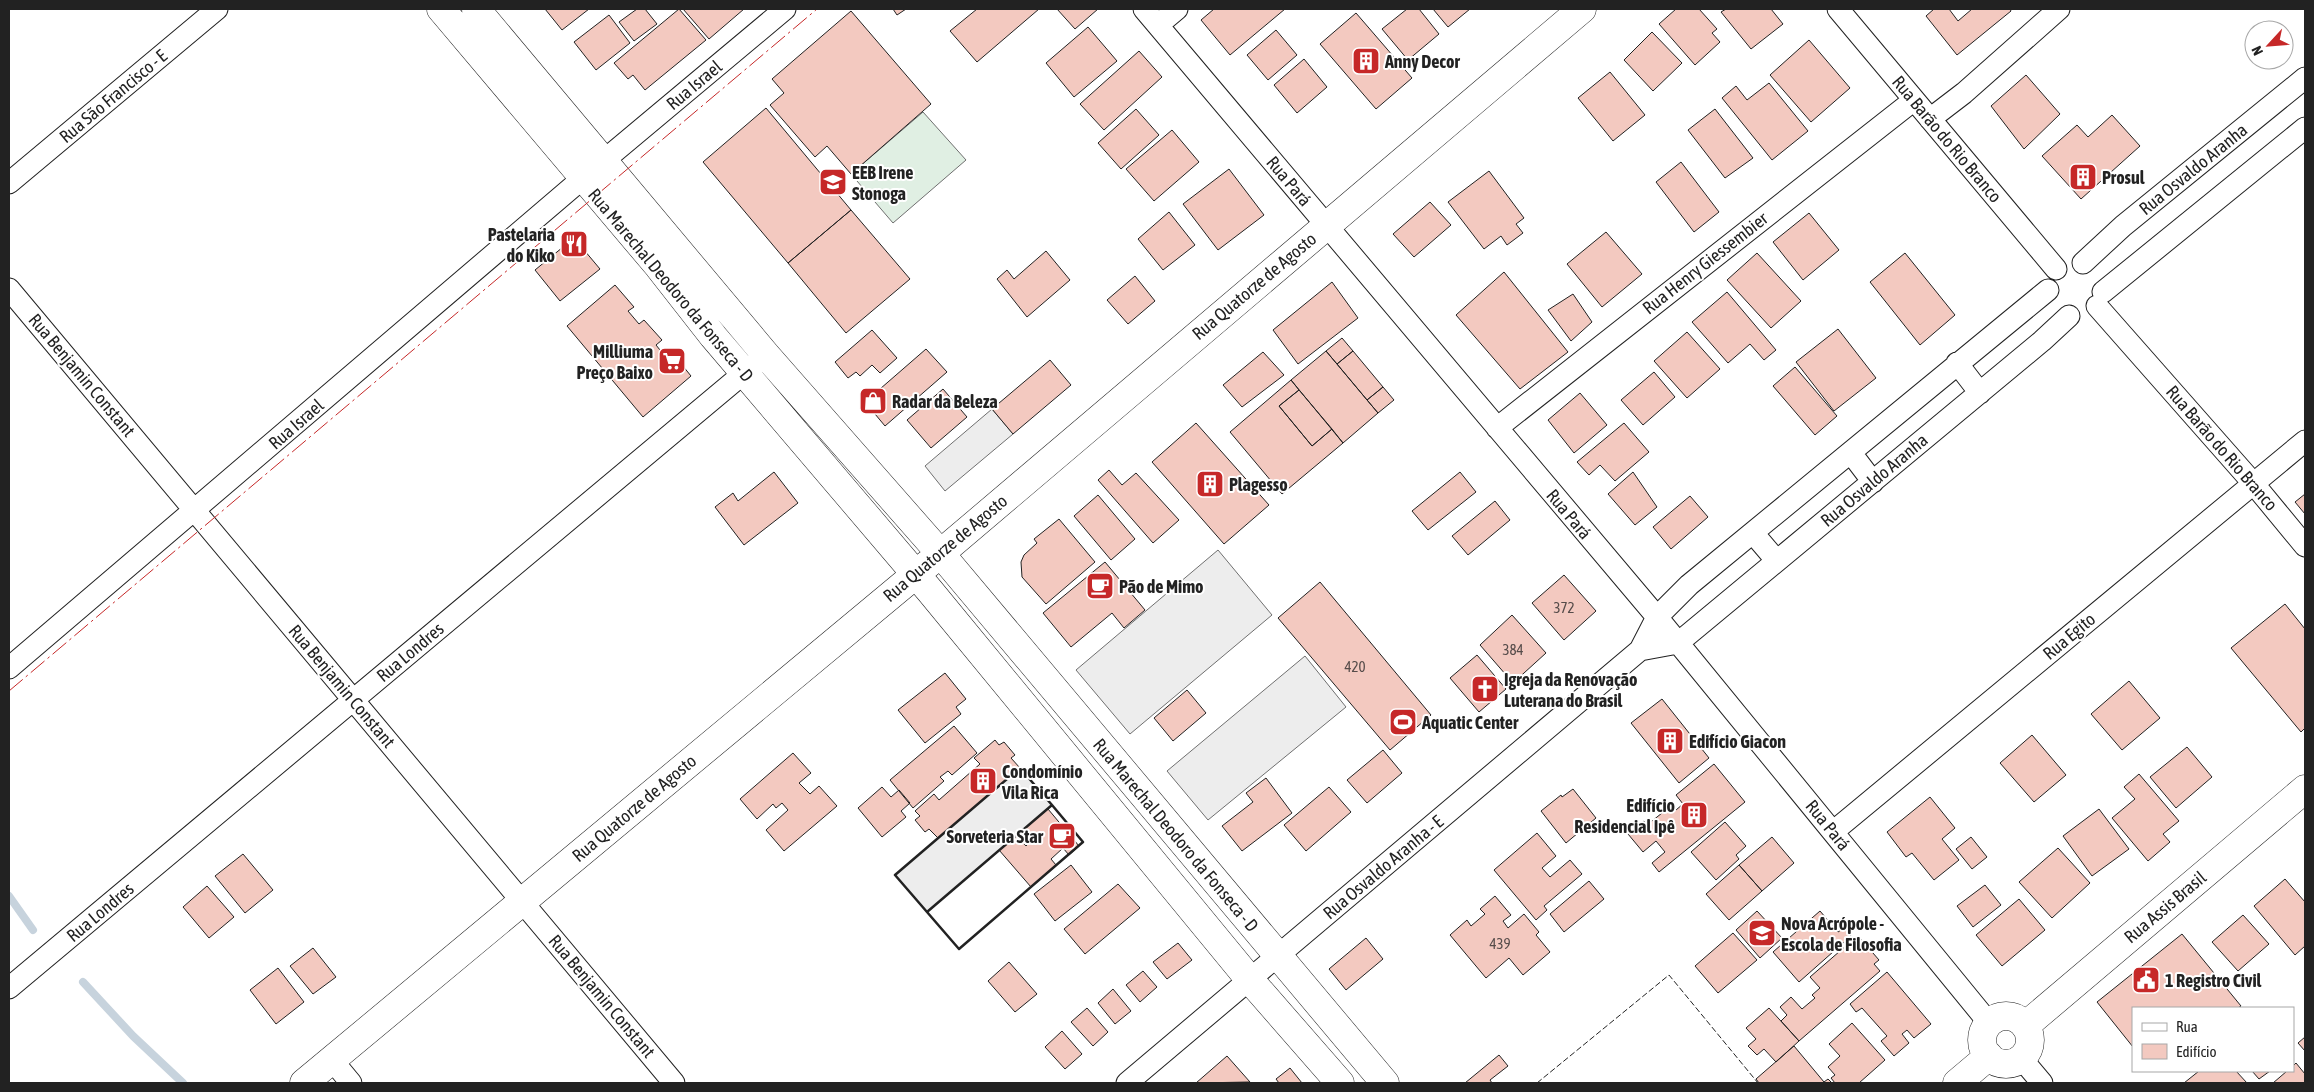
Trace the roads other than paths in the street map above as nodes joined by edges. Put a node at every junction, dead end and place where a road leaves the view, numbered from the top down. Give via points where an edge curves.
1 (217, 9) edge
2 (441, 9) edge
3 (476, 9) edge
4 (785, 9) edge
5 (1177, 9) edge
6 (1582, 9) edge
7 (1838, 9) edge
8 (2059, 9) edge
9 (1151, 17) edge
10 (2305, 78) edge
11 (1914, 100) junction
12 (1930, 119) junction
13 (2305, 128) edge
14 (604, 161) junction
15 (583, 178) junction
16 (9, 183) edge
17 (1326, 225) junction
18 (668, 259) junction
19 (2083, 263) junction
20 (2056, 268) junction
21 (9, 289) edge
22 (2048, 290) junction
23 (2100, 299) junction
24 (2069, 316) junction
25 (766, 354) junction
26 (1957, 363) junction
27 (744, 372) junction
28 (1980, 393) junction
29 (1496, 428) junction
30 (2305, 441) edge
31 (845, 444) junction
32 (1851, 453) junction
33 (822, 464) junction
34 (1873, 482) junction
35 (2253, 483) junction
36 (195, 510) junction
37 (1753, 533) junction
38 (2305, 546) edge
39 (934, 547) junction
40 (1776, 560) junction
41 (916, 575) junction
42 (1657, 616) junction
43 (1678, 644) junction
44 (1640, 650) junction
45 (9, 668) edge
46 (353, 700) junction
47 (2305, 789) edge
48 (1834, 831) junction
49 (522, 901) junction
50 (1279, 955) junction
51 (1250, 980) junction
52 (9, 988) edge
53 (1989, 1023) junction
54 (2025, 1026) junction
55 (1989, 1056) junction
56 (2021, 1058) junction
57 (332, 1060) junction
58 (304, 1083) edge
59 (351, 1083) edge
60 (674, 1083) edge
61 (1127, 1083) edge
62 (1340, 1083) edge
63 (1385, 1083) edge
64 (1957, 1083) edge
65 (2042, 1083) edge

1 - 16 street, Rua São Francisco - E
2 - 15 street, Rua Marechal Deodoro da Fonseca - D
3 - 14 street, Rua Marechal Deodoro da Fonseca - D
4 - 14 street, Rua Israel
5 - 9 street
6 - 17 street, Rua Quatorze de Agosto
7 - 11 street, Rua Barão do Rio Branco
8 - 12 street
9 - 17 street, Rua Pará
10 - 19 street, Rua Osvaldo Aranha via 2123,226
11 - 12 street, Rua Barão do Rio Branco
11 - 29 street, Rua Henry Giessembier
12 - 20 street, Rua Barão do Rio Branco
13 - 23 street
14 - 15 street, Rua Israel
14 - 18 street, Rua Marechal Deodoro da Fonseca - D
15 - 18 street, Rua Marechal Deodoro da Fonseca - D
15 - 36 street, Rua Israel
17 - 29 street, Rua Pará
17 - 39 street, Rua Quatorze de Agosto
18 - 25 street, Rua Marechal Deodoro da Fonseca - D
18 - 27 street, Rua Marechal Deodoro da Fonseca - D
19 - 20 street via 2074,261
19 - 23 street via 2094,269 2101,279
20 - 22 street
21 - 36 street, Rua Benjamin Constant
22 - 24 street via 2058,311
22 - 26 street, Rua Osvaldo Aranha
23 - 24 street via 2088,314
23 - 35 street, Rua Barão do Rio Branco
24 - 28 street, Rua Osvaldo Aranha
25 - 27 street, Rua Londres
25 - 31 street, Rua Marechal Deodoro da Fonseca - D
26 - 28 street
26 - 32 street, Rua Osvaldo Aranha
27 - 33 street, Rua Marechal Deodoro da Fonseca - D
27 - 46 street, Rua Londres
28 - 34 street, Rua Osvaldo Aranha
29 - 42 street, Rua Pará
30 - 35 street, Rua Egito
31 - 33 street
31 - 39 street, Rua Marechal Deodoro da Fonseca - D
32 - 34 street
32 - 37 street, Rua Osvaldo Aranha
33 - 41 street, Rua Marechal Deodoro da Fonseca - D
34 - 40 street, Rua Osvaldo Aranha
35 - 38 street, Rua Barão do Rio Branco
35 - 48 street, Rua Egito
36 - 45 street, Rua Israel
36 - 46 street, Rua Benjamin Constant
37 - 40 street
37 - 42 street, Rua Osvaldo Aranha
39 - 41 street, Rua Quatorze de Agosto
39 - 50 street, Rua Marechal Deodoro da Fonseca - D
40 - 43 street, Rua Osvaldo Aranha
41 - 49 street, Rua Quatorze de Agosto
41 - 51 street, Rua Marechal Deodoro da Fonseca - D
42 - 43 street, Rua Pará
42 - 44 street, Rua Osvaldo Aranha - E
43 - 44 street
43 - 48 street, Rua Pará
44 - 50 street, Rua Osvaldo Aranha - E
46 - 49 street, Rua Benjamin Constant
46 - 52 street, Rua Londres
47 - 54 street, Rua Assis Brasil
48 - 53 street, Rua Pará
49 - 57 street, Rua Quatorze de Agosto
49 - 60 street, Rua Benjamin Constant
50 - 51 street, Rua Osvaldo Aranha - E
50 - 63 street, Rua Marechal Deodoro da Fonseca - D
51 - 61 street, Rua Osvaldo Aranha - E
51 - 62 street, Rua Marechal Deodoro da Fonseca - D
53 - 54 street via 2000,1016 2011,1016
53 - 55 street via 1982,1040 1984,1051
54 - 56 street via 2030,1039 2028,1050
55 - 56 street via 2001,1064
55 - 64 street
56 - 65 street
57 - 58 street, Rua Quatorze de Agosto
57 - 59 street

